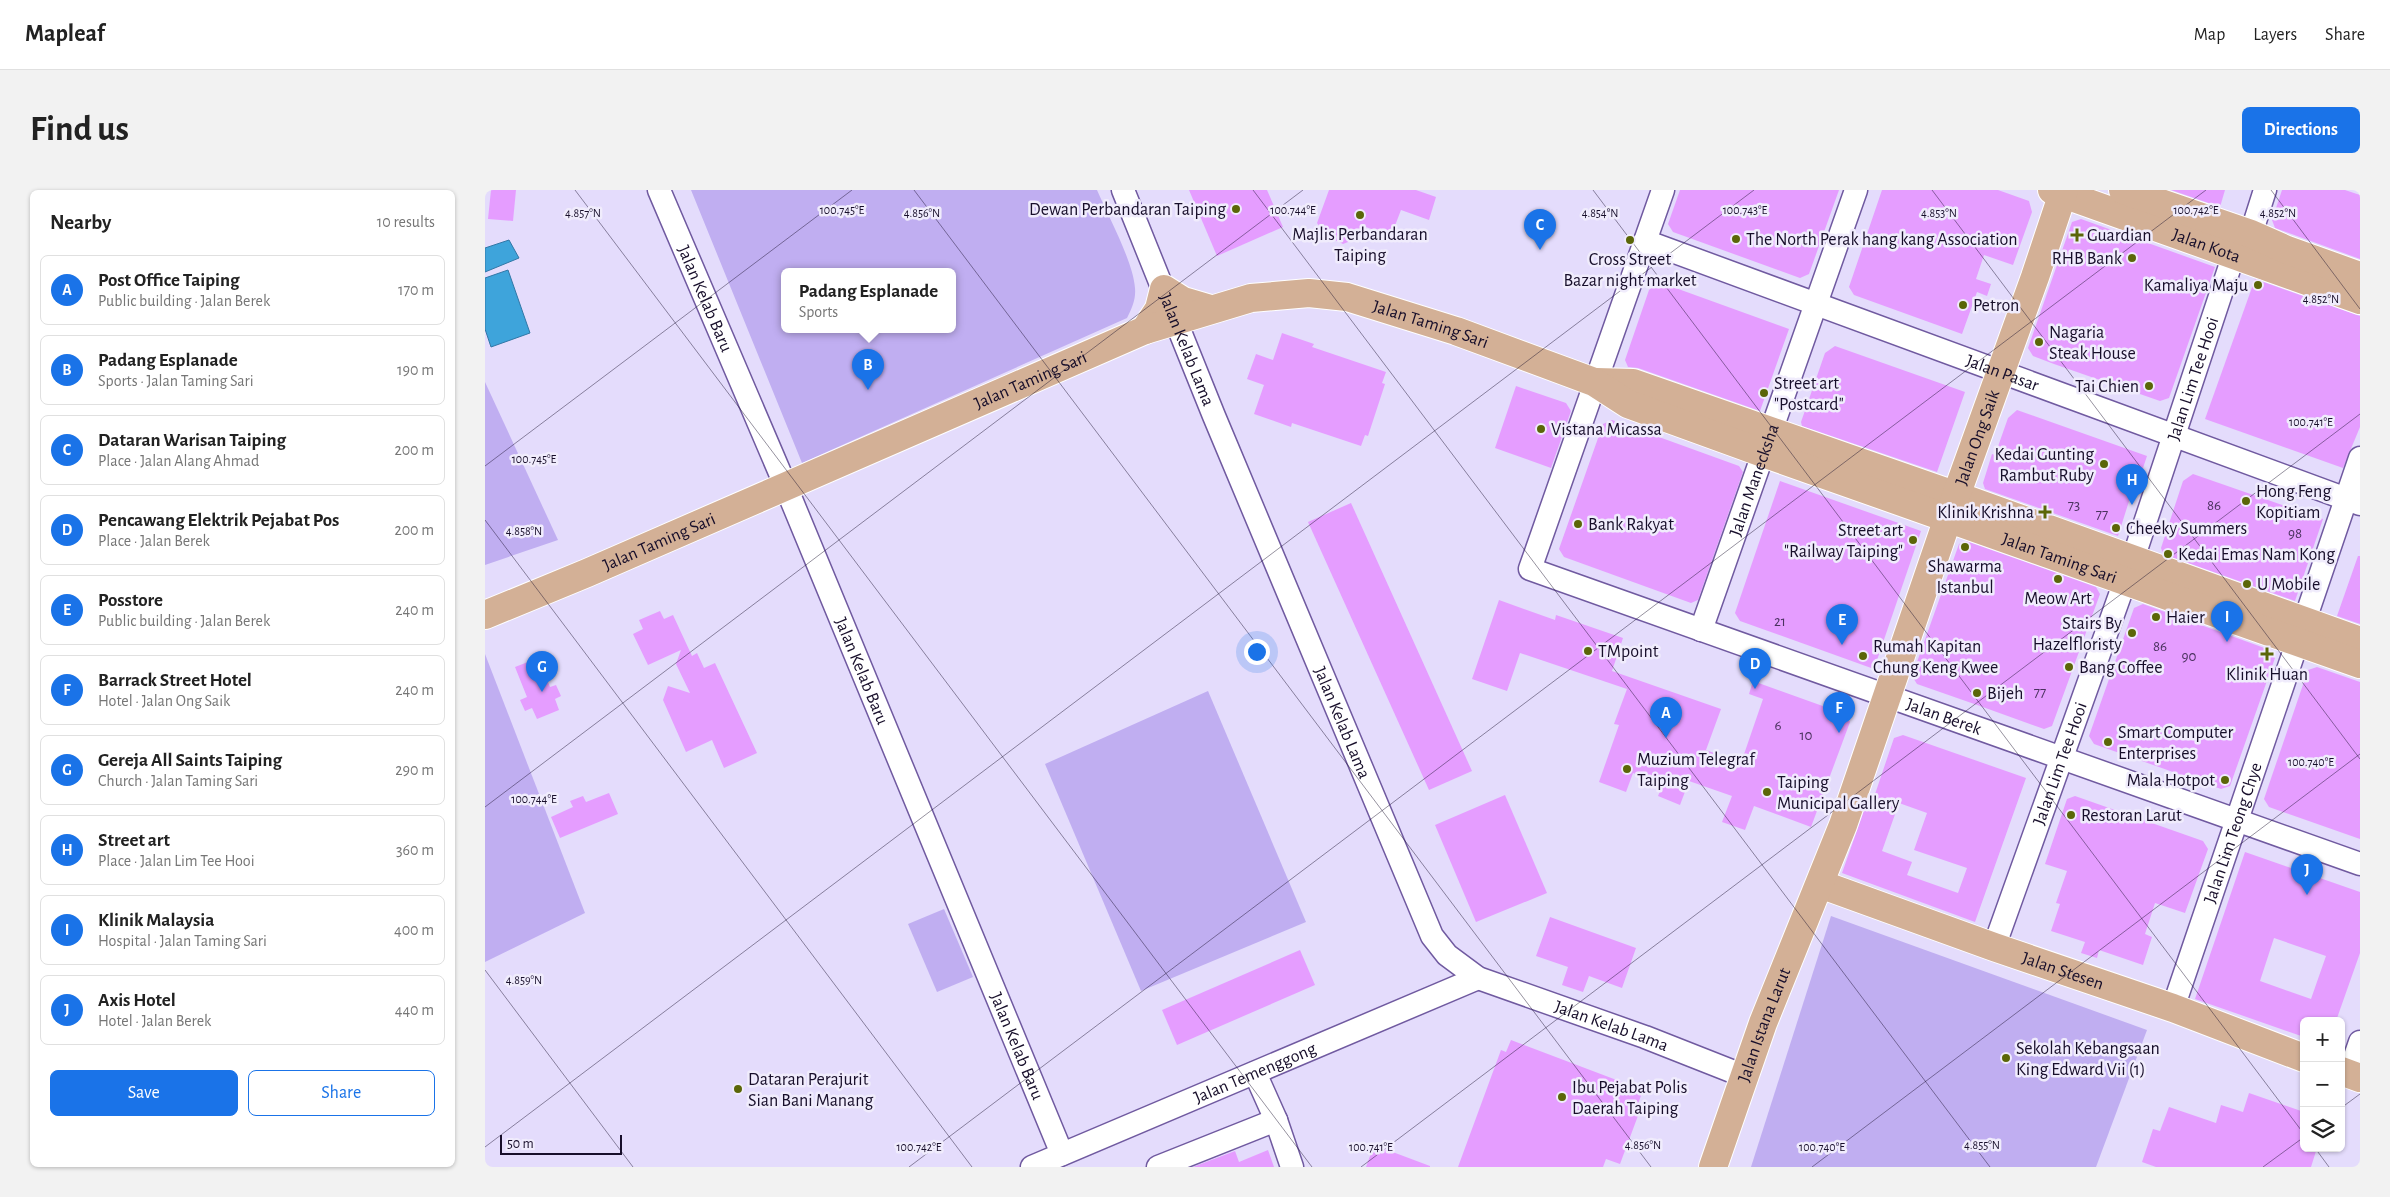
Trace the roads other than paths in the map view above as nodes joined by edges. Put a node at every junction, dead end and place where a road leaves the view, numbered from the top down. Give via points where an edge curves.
1 (659, 190) edge
2 (1123, 190) edge
3 (1663, 190) edge
4 (1856, 190) edge
5 (2123, 190) edge
6 (2265, 190) edge
7 (2060, 191) edge
8 (2251, 234) junction
9 (1645, 241) junction
10 (2234, 254) junction
11 (2360, 276) edge
12 (1164, 288) junction
13 (2360, 300) edge
14 (1816, 304) junction
15 (1210, 309) junction
16 (1176, 319) junction
17 (1145, 330) junction
18 (2002, 371) junction
19 (1594, 382) junction
20 (2174, 435) junction
21 (1767, 443) junction
22 (2360, 458) edge
23 (786, 487) junction
24 (2353, 501) edge
25 (1952, 507) junction
26 (2129, 570) junction
27 (485, 615) edge
28 (1701, 630) junction
29 (2301, 632) junction
30 (2360, 641) edge
31 (2360, 664) edge
32 (1888, 696) junction
33 (2062, 758) junction
34 (2237, 820) junction
35 (2360, 864) edge
36 (1820, 884) junction
37 (1994, 947) junction
38 (1478, 978) junction
39 (2173, 1008) junction
40 (2360, 1042) edge
41 (2300, 1056) edge
42 (1255, 1073) junction
43 (2350, 1074) edge
44 (1744, 1076) junction
45 (1276, 1120) junction
46 (1062, 1154) junction
47 (1032, 1167) edge
48 (1158, 1167) edge
49 (1292, 1167) edge
50 (1713, 1167) edge

1 - 23 street, Jalan Kelab Baru
2 - 12 street, Jalan Kelab Lama
3 - 9 street
4 - 14 street, Jalan Manecksha
5 - 8 main road, Jalan Kota
6 - 8 street
7 - 10 main road, Jalan Kota
7 - 18 main road, Jalan Ong Saik
8 - 11 main road, Jalan Kota
9 - 14 street, Jalan Pasar
9 - 19 street
10 - 13 main road, Jalan Kota
10 - 20 street, Jalan Lim Tee Hooi
12 - 15 main road via 1183,301
12 - 16 street, Jalan Kelab Lama
12 - 17 main road via 1159,309
14 - 18 street, Jalan Pasar
14 - 21 street, Jalan Manecksha
15 - 16 main road, Jalan Taming Sari
15 - 19 main road, Jalan Taming Sari via 1274,295 1309,293 1347,297 1456,331
16 - 17 main road, Jalan Taming Sari
16 - 38 street, Jalan Kelab Lama via 1433,936 1447,955
17 - 23 main road, Jalan Taming Sari
18 - 20 street, Jalan Pasar
18 - 25 main road, Jalan Ong Saik
19 - 21 main road, Jalan Taming Sari via 1628,404
19 - 28 street, Jalan Berek via 1529,569
20 - 24 street, Jalan Pasar
20 - 26 street, Jalan Lim Tee Hooi
21 - 25 main road, Jalan Taming Sari
21 - 28 street, Jalan Manecksha
22 - 24 street, Jalan Lim Teong Chye
23 - 27 main road, Jalan Taming Sari
23 - 46 street, Jalan Kelab Baru
24 - 29 street, Jalan Lim Teong Chye
25 - 26 main road, Jalan Taming Sari
25 - 32 main road, Jalan Ong Saik
26 - 29 main road, Jalan Taming Sari
26 - 33 street, Jalan Lim Tee Hooi
28 - 32 street, Jalan Berek
29 - 30 main road, Jalan Taming Sari
29 - 31 main road, Jalan Taming Sari
29 - 34 street, Jalan Lim Teong Chye
32 - 33 street, Jalan Berek
32 - 36 main road, Jalan Ong Saik
33 - 34 street, Jalan Berek
33 - 37 street, Jalan Lim Tee Hooi
34 - 35 street, Jalan Berek
34 - 39 street, Jalan Lim Teong Chye
36 - 37 main road, Jalan Stesen
36 - 44 main road, Jalan Istana Larut
37 - 39 main road, Jalan Stesen
38 - 42 street, Jalan Temenggong
38 - 44 street, Jalan Kelab Lama
39 - 41 main road, Jalan Stesen
40 - 43 street
42 - 45 street
42 - 46 street, Jalan Temenggong
44 - 50 main road, Jalan Istana Larut
45 - 48 street
45 - 49 street
46 - 47 street, Jalan Temenggong

